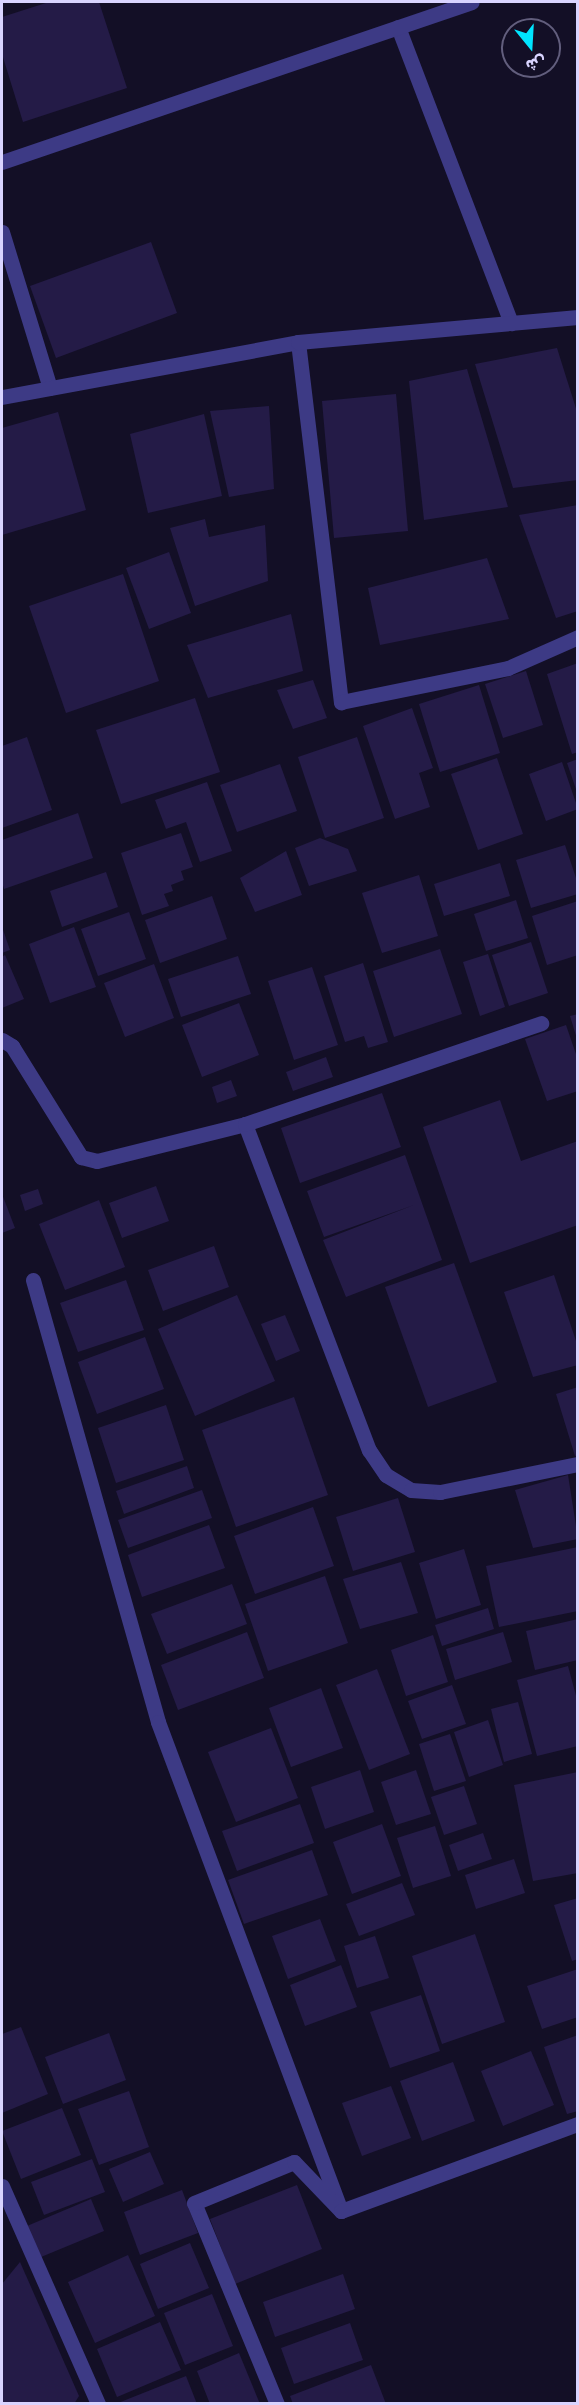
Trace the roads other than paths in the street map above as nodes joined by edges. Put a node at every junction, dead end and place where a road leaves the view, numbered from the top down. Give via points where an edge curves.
1 (471, 2) edge
2 (398, 27) junction
3 (2, 162) edge
4 (2, 232) edge
5 (578, 317) edge
6 (511, 323) junction
7 (298, 342) junction
8 (50, 388) junction
9 (2, 397) edge
10 (578, 637) edge
11 (541, 1023) dead end
12 (2, 1040) edge
13 (244, 1124) junction
14 (33, 1280) dead end
15 (578, 1464) edge
16 (578, 2124) edge
17 (2, 2186) edge
18 (341, 2211) junction
19 (98, 2403) edge
20 (277, 2403) edge

1 - 2 street
2 - 3 street
2 - 6 street
4 - 8 street
5 - 6 street
6 - 7 street
7 - 8 street
7 - 10 street via 341,702 508,668
8 - 9 street
11 - 13 street
12 - 13 street via 12,1046 81,1157 97,1161
13 - 15 street via 369,1450 386,1475 411,1490 440,1492
14 - 18 street via 158,1722
16 - 18 street
17 - 19 street
18 - 20 street via 294,2162 194,2203

